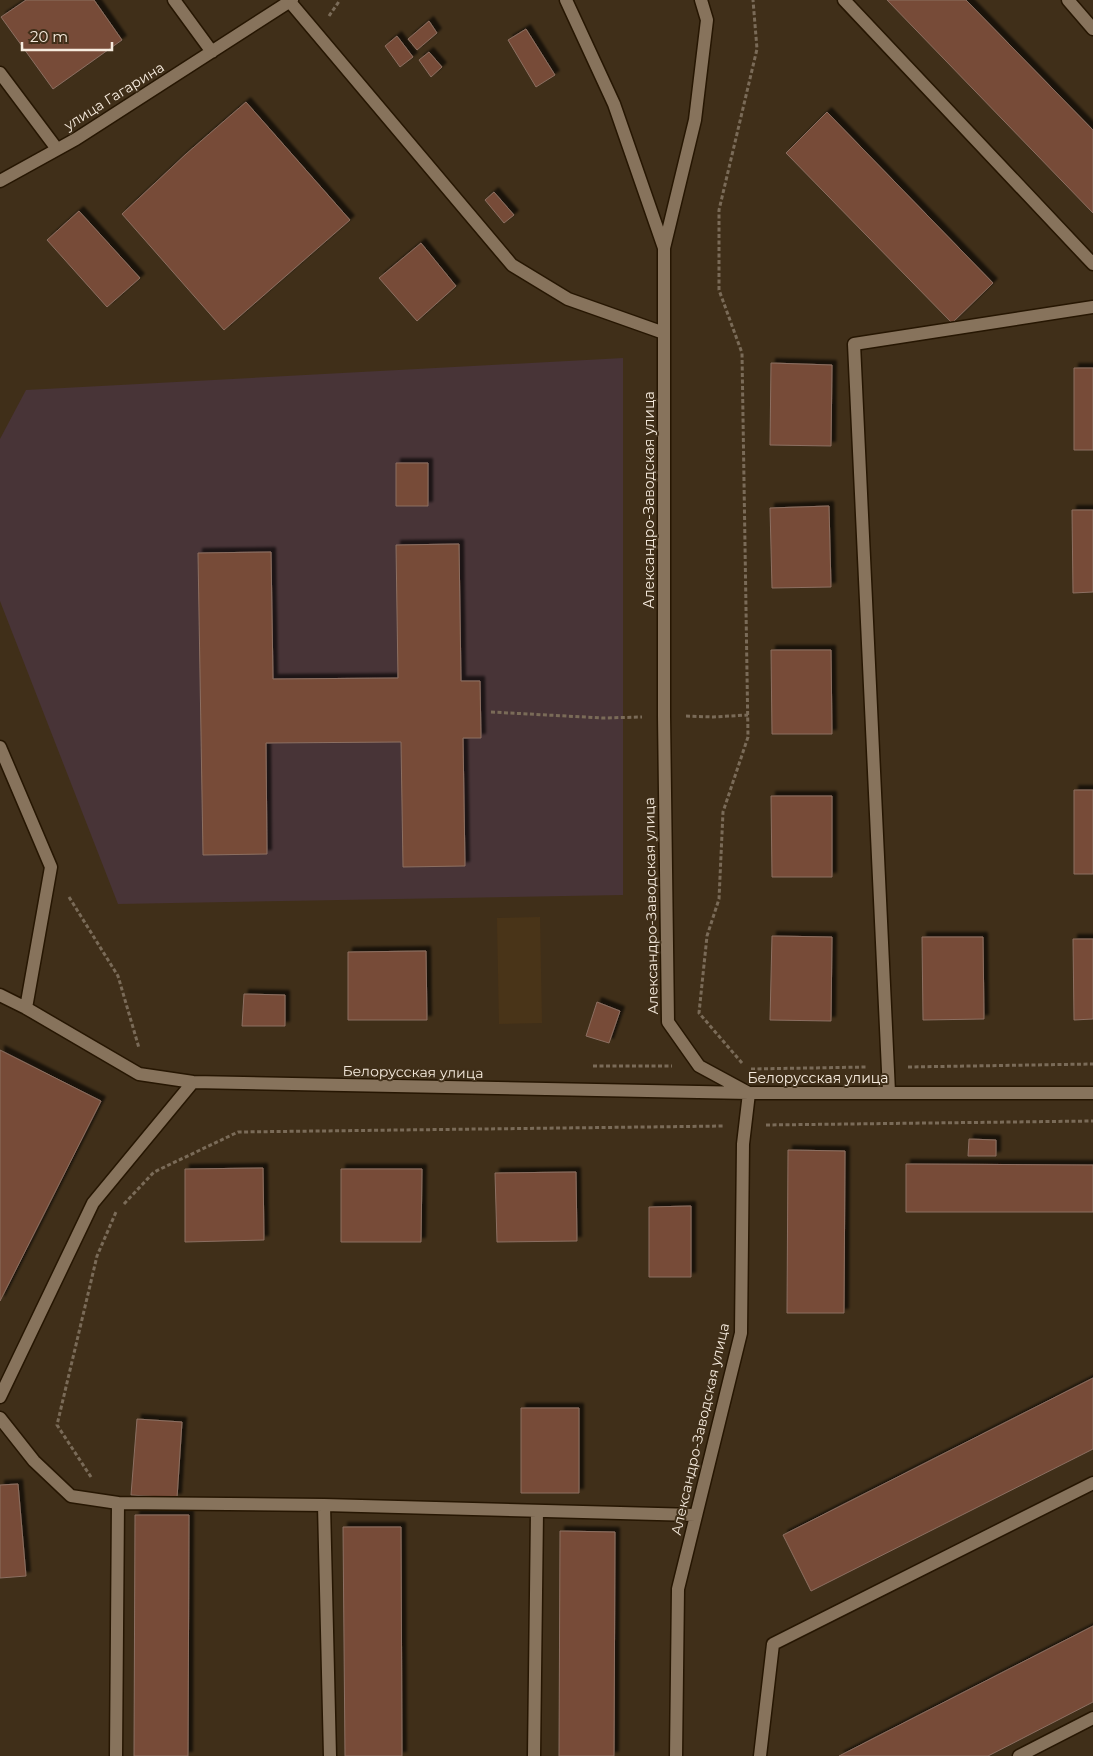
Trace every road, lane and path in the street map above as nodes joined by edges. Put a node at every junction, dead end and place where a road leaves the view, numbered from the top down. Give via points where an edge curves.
1 (174, 0) edge
2 (340, 0) edge
3 (566, 0) edge
4 (701, 0) edge
5 (753, 0) edge
6 (844, 0) edge
7 (1068, 0) edge
8 (291, 1) edge
9 (329, 17) dead end
10 (1093, 29) edge
11 (212, 52) junction
12 (0, 73) edge
13 (57, 149) junction
14 (0, 181) edge
15 (664, 248) junction
16 (1093, 264) edge
17 (1093, 307) edge
18 (664, 333) junction
19 (491, 712) dead end
20 (748, 715) junction
21 (664, 716) junction
22 (0, 746) edge
23 (51, 867) junction
24 (0, 995) edge
25 (26, 1008) junction
26 (140, 1049) dead end
27 (1093, 1064) edge
28 (590, 1066) dead end
29 (699, 1066) junction
30 (888, 1067) junction
31 (193, 1082) junction
32 (889, 1092) junction
33 (749, 1093) junction
34 (1093, 1093) edge
35 (1093, 1121) edge
36 (745, 1125) junction
37 (123, 1204) dead end
38 (116, 1211) dead end
39 (0, 1397) edge
40 (0, 1418) edge
41 (1093, 1483) edge
42 (101, 1501) junction
43 (118, 1503) junction
44 (324, 1505) junction
45 (536, 1512) junction
46 (695, 1516) junction
47 (1093, 1718) edge
48 (116, 1756) edge
49 (330, 1756) edge
50 (534, 1756) edge
51 (676, 1756) edge
52 (760, 1756) edge
53 (1019, 1756) edge

1 - 11 street
2 - 9 path
3 - 15 street, Александро-Заводская улица via 614,104
4 - 15 street, Александро-Заводская улица via 707,20 695,120
5 - 20 path via 757,49 719,210 719,290 742,353
6 - 16 street
7 - 10 street
8 - 11 street, улица Гагарина
8 - 18 street via 512,265 568,299
11 - 13 street, улица Гагарина
12 - 13 street
13 - 14 street, улица Гагарина
15 - 18 street, Александро-Заводская улица
17 - 30 street via 854,344
18 - 21 street, Александро-Заводская улица
19 - 21 path via 603,718
20 - 21 path
20 - 30 path via 748,737 723,812 719,899 706,936 699,1013 747,1069
21 - 29 street, Александро-Заводская улица via 668,1022
22 - 23 street
23 - 25 street
23 - 26 path via 118,976
24 - 25 street, Белорусская улица
25 - 31 street, Белорусская улица via 139,1074
27 - 30 path
28 - 29 path
29 - 33 street, Александро-Заводская улица
30 - 32 street
31 - 33 street, Белорусская улица
31 - 39 street via 93,1203
32 - 33 street, Белорусская улица
32 - 34 street, Белорусская улица
33 - 36 street, Александро-Заводская улица
35 - 36 path
36 - 37 path via 238,1132 154,1172
36 - 46 street, Александро-Заводская улица via 741,1333
38 - 42 path via 97,1256 57,1425 99,1489
40 - 42 street via 34,1461 71,1496
41 - 52 street via 773,1644
42 - 43 street
43 - 44 street
43 - 48 street
44 - 45 street
44 - 49 street
45 - 46 street
45 - 50 street
46 - 51 street, Александро-Заводская улица via 678,1589
47 - 53 street

